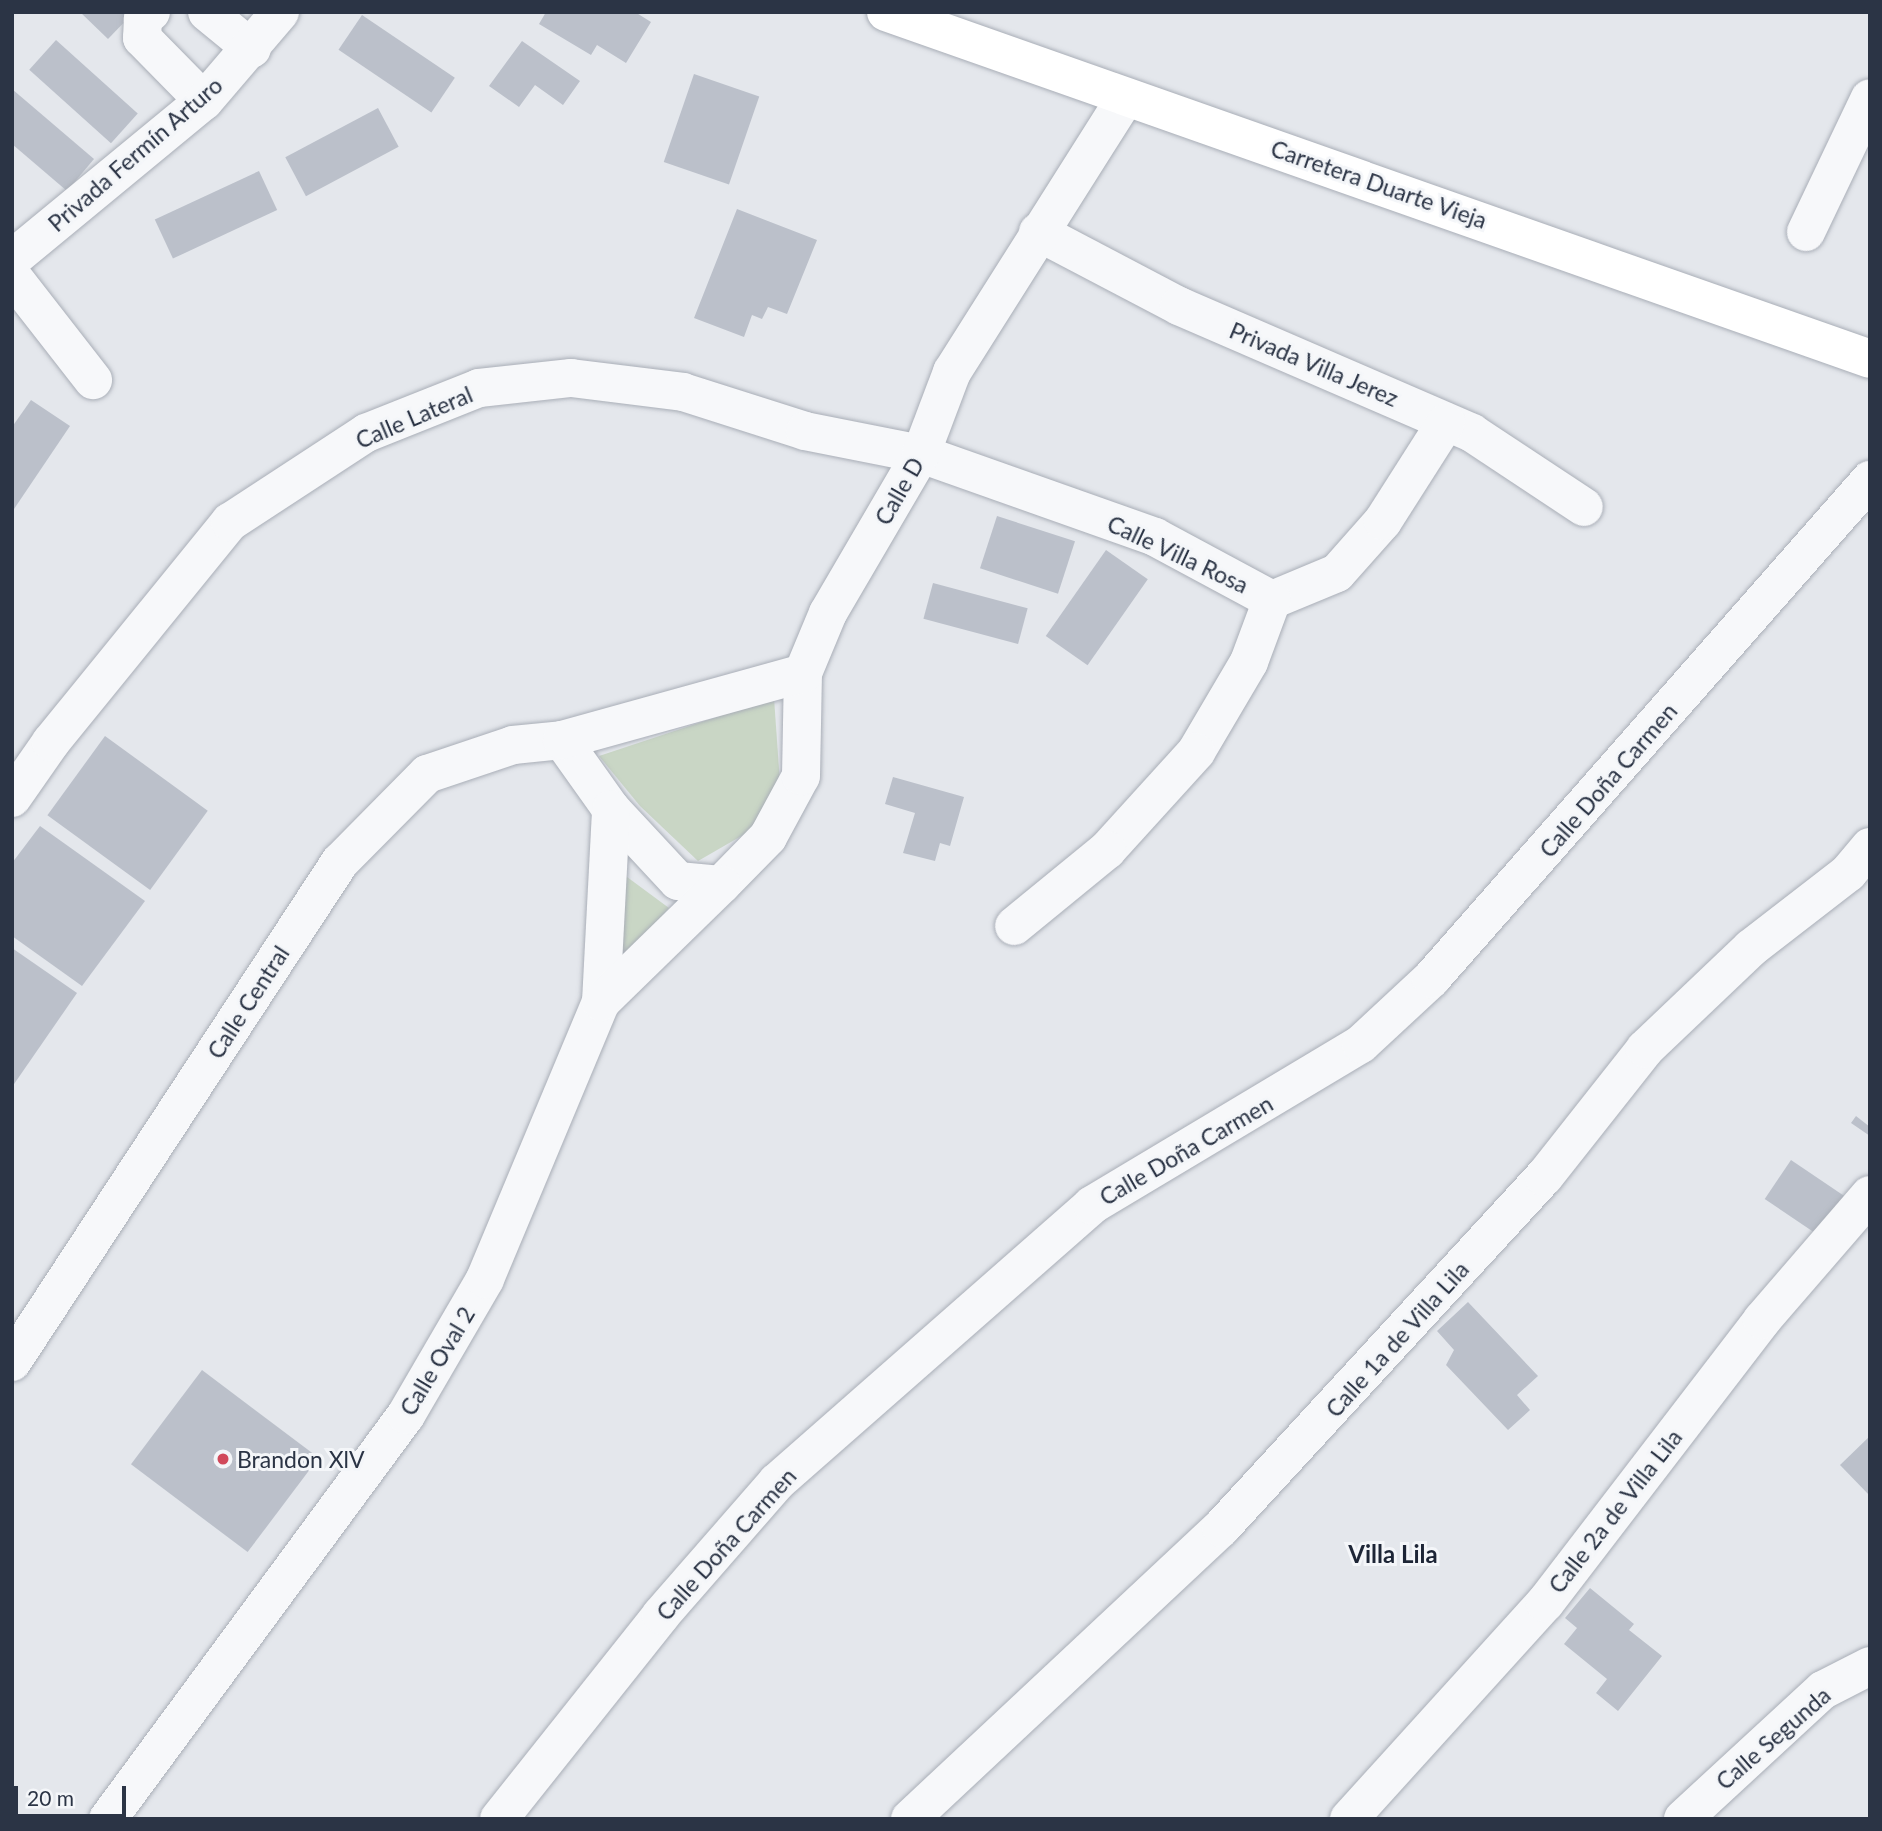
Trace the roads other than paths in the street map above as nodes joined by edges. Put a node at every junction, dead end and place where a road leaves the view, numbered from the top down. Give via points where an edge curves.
1 (151, 12) edge
2 (207, 12) edge
3 (280, 12) edge
4 (886, 12) edge
5 (252, 49) junction
6 (1126, 97) junction
7 (1870, 98) edge
8 (204, 101) junction
9 (1038, 232) junction
10 (1806, 232) dead end
11 (12, 259) edge
12 (12, 276) edge
13 (1870, 359) edge
14 (93, 380) dead end
15 (1446, 422) junction
16 (921, 454) junction
17 (1870, 480) edge
18 (1584, 507) dead end
19 (1272, 600) junction
20 (803, 673) junction
21 (562, 740) junction
22 (12, 798) edge
23 (611, 809) junction
24 (1870, 847) edge
25 (721, 885) junction
26 (1013, 926) dead end
27 (601, 1002) junction
28 (1870, 1195) edge
29 (12, 1362) edge
30 (1870, 1665) edge
31 (108, 1819) edge
32 (499, 1819) edge
33 (910, 1819) edge
34 (1349, 1819) edge
35 (1683, 1819) edge

1 - 8 street via 143,19 142,38
2 - 5 street
3 - 5 street, Privada Fermín Arturo
4 - 6 main road, Carretera Duarte Vieja
5 - 8 street, Privada Fermín Arturo
6 - 9 street, Calle D
6 - 13 main road, Carretera Duarte Vieja
7 - 10 street
8 - 11 street, Privada Fermín Arturo
9 - 15 street, Privada Villa Jerez via 1180,306
9 - 16 street, Calle D via 952,372
12 - 14 street
15 - 18 street, Privada Villa Jerez
15 - 19 street via 1383,521 1337,573
16 - 19 street, Calle Villa Rosa via 1155,537
16 - 20 street, Calle D via 828,613
16 - 22 street, Calle Lateral via 805,431 683,393 570,378 479,388 366,433 230,522 51,742
17 - 32 street, Calle Doña Carmen via 1431,979 1362,1044 1092,1205 777,1482 661,1615
19 - 26 street, Calle Villa Rosa via 1249,662 1196,752 1107,850
20 - 21 street
20 - 25 street, Calle Oval 2 via 801,776 768,837
21 - 23 street
21 - 29 street, Calle Central via 513,745 427,774 340,862
23 - 25 street via 678,881
23 - 27 street
24 - 33 street, Calle 1a de Villa Lila via 1848,873 1751,948 1645,1049 1545,1177 1222,1528
25 - 27 street, Calle Oval 2
27 - 31 street, Calle Oval 2 via 485,1279 406,1415
28 - 34 street, Calle 2a de Villa Lila via 1762,1320 1545,1603
30 - 35 street, Calle Segunda via 1823,1690

